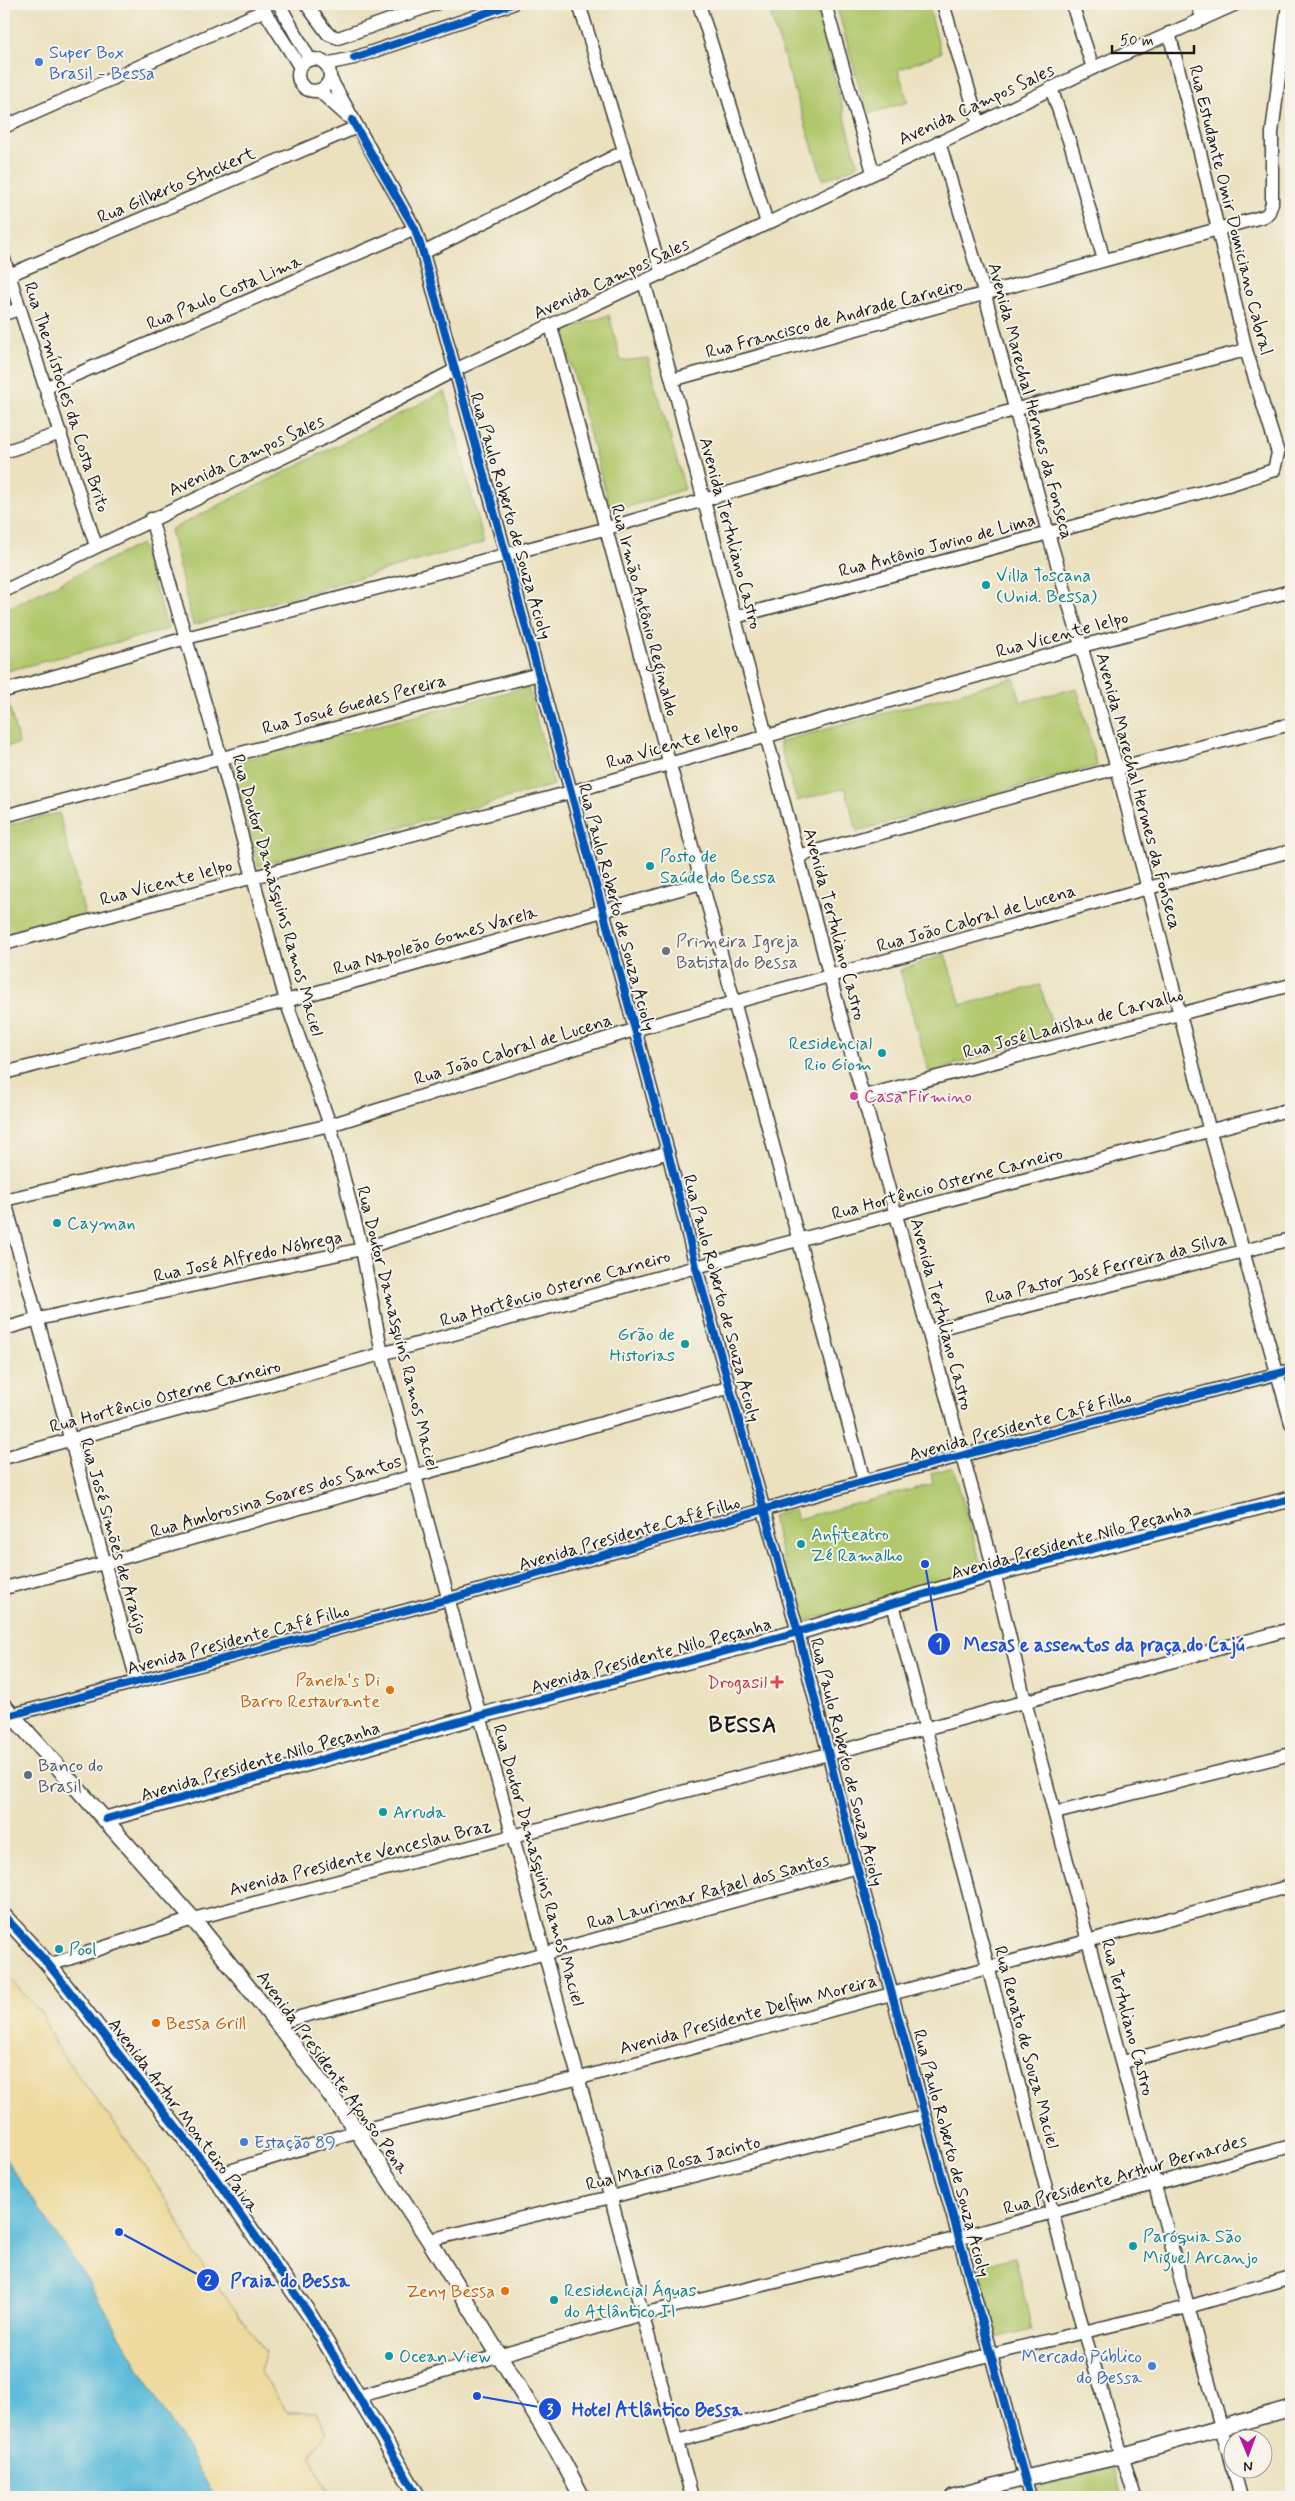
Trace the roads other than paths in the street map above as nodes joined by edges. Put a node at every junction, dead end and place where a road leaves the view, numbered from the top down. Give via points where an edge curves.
1 (279, 4) edge
2 (306, 4) edge
3 (435, 4) edge
4 (512, 4) edge
5 (579, 4) edge
6 (699, 4) edge
7 (825, 4) edge
8 (944, 4) edge
9 (1072, 4) edge
10 (1197, 4) edge
11 (1236, 4) edge
12 (1288, 4) edge
13 (263, 7) edge
14 (1202, 19) junction
15 (1169, 33) junction
16 (305, 63) junction
17 (1093, 68) junction
18 (328, 72) junction
19 (1051, 88) junction
20 (319, 90) junction
21 (355, 124) junction
22 (979, 124) junction
23 (4, 127) edge
24 (940, 142) junction
25 (623, 152) junction
26 (873, 172) junction
27 (767, 223) junction
28 (414, 229) junction
29 (1218, 229) junction
30 (423, 253) junction
31 (4, 259) edge
32 (1104, 260) junction
33 (662, 274) junction
34 (9, 275) junction
35 (644, 282) junction
36 (986, 295) junction
37 (19, 309) junction
38 (4, 314) edge
39 (551, 326) junction
40 (1246, 350) junction
41 (455, 370) junction
42 (672, 380) junction
43 (47, 387) junction
44 (1017, 410) junction
45 (61, 432) junction
46 (4, 452) edge
47 (1263, 474) joint
48 (704, 501) junction
49 (151, 519) junction
50 (604, 529) junction
51 (1048, 533) junction
52 (96, 546) junction
53 (507, 554) junction
54 (4, 591) edge
55 (1291, 591) edge
56 (735, 617) junction
57 (186, 638) junction
58 (1082, 646) junction
59 (539, 674) junction
60 (4, 691) edge
61 (1291, 724) edge
62 (766, 736) junction
63 (221, 758) junction
64 (668, 763) junction
65 (1117, 768) junction
66 (571, 792) junction
67 (4, 816) edge
68 (1291, 851) edge
69 (798, 856) junction
70 (252, 876) junction
71 (701, 883) junction
72 (1148, 888) junction
73 (602, 911) junction
74 (4, 944) edge
75 (830, 977) junction
76 (1291, 985) edge
77 (286, 1001) junction
78 (736, 1003) junction
79 (1178, 1013) junction
80 (634, 1030) junction
81 (4, 1073) edge
82 (864, 1096) junction
83 (1291, 1109) edge
84 (330, 1125) junction
85 (1210, 1132) junction
86 (668, 1152) junction
87 (4, 1199) edge
88 (896, 1215) junction
89 (1291, 1239) edge
90 (798, 1241) junction
91 (362, 1249) junction
92 (1244, 1251) junction
93 (696, 1267) junction
94 (38, 1319) junction
95 (4, 1329) edge
96 (929, 1331) junction
97 (382, 1354) junction
98 (1291, 1370) edge
99 (1278, 1373) junction
100 (731, 1387) junction
101 (1291, 1423) edge
102 (69, 1440) junction
103 (962, 1456) junction
104 (4, 1458) edge
105 (415, 1475) junction
106 (864, 1481) junction
107 (1291, 1500) edge
108 (766, 1510) junction
109 (104, 1563) junction
110 (993, 1574) junction
111 (4, 1588) edge
112 (449, 1599) junction
113 (893, 1604) junction
114 (1291, 1629) edge
115 (798, 1632) junction
116 (137, 1681) junction
117 (1025, 1701) junction
118 (6, 1713) edge
119 (479, 1716) junction
120 (928, 1728) junction
121 (828, 1754) junction
122 (1291, 1754) edge
123 (1055, 1813) junction
124 (106, 1820) junction
125 (512, 1836) junction
126 (857, 1867) junction
127 (1291, 1886) edge
128 (4, 1916) edge
129 (193, 1919) junction
130 (1088, 1941) junction
131 (546, 1953) junction
132 (49, 1965) junction
133 (987, 1968) junction
134 (892, 1994) junction
135 (1291, 2017) edge
136 (277, 2023) junction
137 (1123, 2062) junction
138 (580, 2078) junction
139 (925, 2116) junction
140 (357, 2131) junction
141 (1291, 2146) edge
142 (214, 2176) junction
143 (1154, 2184) junction
144 (611, 2197) junction
145 (1055, 2213) junction
146 (958, 2238) junction
147 (429, 2240) junction
148 (1291, 2277) edge
149 (1188, 2307) junction
150 (642, 2314) junction
151 (1084, 2334) junction
152 (992, 2354) junction
153 (499, 2356) junction
154 (360, 2396) junction
155 (1291, 2408) edge
156 (1221, 2428) junction
157 (1222, 2431) edge
158 (678, 2441) junction
159 (1121, 2456) junction
160 (1025, 2478) junction
161 (1236, 2478) edge
162 (418, 2497) edge
163 (582, 2497) edge
164 (692, 2497) edge
165 (954, 2497) edge
166 (1030, 2497) edge
167 (1135, 2497) edge
168 (1241, 2497) edge

1 - 16 street
2 - 3 street via 332,37 338,38
4 - 18 street via 354,58
5 - 25 street
6 - 27 street
7 - 26 street
8 - 22 street
9 - 17 street
10 - 14 street
11 - 14 street, Avenida Campos Sales
12 - 29 street, Rua Francisco de Andrade Carneiro via 1272,133 1272,203 1265,216
13 - 16 street
13 - 23 street
14 - 15 street, Avenida Campos Sales
15 - 17 street, Avenida Campos Sales
15 - 29 street, Rua Estudante Omir Domiciano Cabral
16 - 18 street via 316,59
16 - 20 street via 297,74 302,86 307,90
17 - 19 street, Avenida Campos Sales
18 - 20 street via 325,87
18 - 21 street, Rua Paulo Roberto de Souza Acioly
19 - 22 street, Avenida Campos Sales
19 - 32 street
20 - 21 street
21 - 28 street, Rua Paulo Roberto de Souza Acioly
21 - 34 street, Rua Gilberto Stuckert
22 - 24 street, Avenida Campos Sales
24 - 26 street, Avenida Campos Sales
24 - 36 street, Avenida Marechal Hermes da Fonseca
25 - 30 street
25 - 33 street
26 - 27 street, Avenida Campos Sales
27 - 33 street, Avenida Campos Sales
28 - 30 street, Rua Paulo Roberto de Souza Acioly
28 - 43 street, Rua Paulo Costa Lima
29 - 32 street, Rua Francisco de Andrade Carneiro
29 - 40 street, Rua Estudante Omir Domiciano Cabral
30 - 41 street, Rua Paulo Roberto de Souza Acioly
31 - 34 street, Rua Themístocles da Costa Brito
32 - 36 street, Rua Francisco de Andrade Carneiro
33 - 35 street, Avenida Campos Sales
34 - 37 street, Rua Themístocles da Costa Brito
35 - 39 street, Avenida Campos Sales
35 - 42 street, Avenida Tertuliano Castro
36 - 42 street, Rua Francisco de Andrade Carneiro
36 - 44 street, Avenida Marechal Hermes da Fonseca
37 - 38 street
37 - 43 street, Rua Themístocles da Costa Brito
39 - 41 street, Avenida Campos Sales
39 - 50 street, Rua Irmão Antônio Reginaldo
40 - 44 street
40 - 47 street, Rua Estudante Omir Domiciano Cabral via 1278,453 1274,470
41 - 49 street, Avenida Campos Sales via 332,434
41 - 53 street, Rua Paulo Roberto de Souza Acioly
42 - 48 street, Avenida Tertuliano Castro
43 - 45 street, Rua Themístocles da Costa Brito
44 - 48 street
44 - 51 street, Avenida Marechal Hermes da Fonseca
45 - 46 street
45 - 52 street, Rua Themístocles da Costa Brito
47 - 51 street, Rua Antônio Jovino de Lima
48 - 50 street
48 - 56 street, Avenida Tertuliano Castro
49 - 52 street, Avenida Campos Sales
49 - 57 street, Rua Doutor Damasquins Ramos Maciel
50 - 53 street
50 - 64 street, Rua Irmão Antônio Reginaldo
51 - 56 street, Rua Antônio Jovino de Lima
51 - 58 street, Avenida Marechal Hermes da Fonseca
52 - 54 street, Avenida Campos Sales
53 - 57 street
53 - 59 street, Rua Paulo Roberto de Souza Acioly
55 - 58 street, Rua Vicente Ielpo
56 - 62 street, Avenida Tertuliano Castro
57 - 60 street
57 - 63 street, Rua Doutor Damasquins Ramos Maciel
58 - 62 street, Rua Vicente Ielpo
58 - 65 street, Avenida Marechal Hermes da Fonseca
59 - 63 street, Rua Josué Guedes Pereira
59 - 66 street, Rua Paulo Roberto de Souza Acioly
61 - 65 street
62 - 64 street, Rua Vicente Ielpo
62 - 69 street, Avenida Tertuliano Castro
63 - 67 street, Rua Josué Guedes Pereira
63 - 70 street, Rua Doutor Damasquins Ramos Maciel
64 - 66 street, Rua Vicente Ielpo
64 - 71 street, Rua Irmão Antônio Reginaldo
65 - 69 street
65 - 72 street, Avenida Marechal Hermes da Fonseca
66 - 70 street, Rua Vicente Ielpo
66 - 73 street, Rua Paulo Roberto de Souza Acioly
68 - 72 street, Rua João Cabral de Lucena
69 - 75 street, Avenida Tertuliano Castro
70 - 74 street, Rua Vicente Ielpo
70 - 77 street, Rua Doutor Damasquins Ramos Maciel
71 - 73 street, Rua Napoleão Gomes Varela
71 - 78 street, Rua Irmão Antônio Reginaldo
72 - 75 street, Rua João Cabral de Lucena
72 - 79 street, Avenida Marechal Hermes da Fonseca
73 - 77 street, Rua Napoleão Gomes Varela
73 - 80 street, Rua Paulo Roberto de Souza Acioly
75 - 78 street, Rua João Cabral de Lucena
75 - 82 street, Avenida Tertuliano Castro
76 - 79 street, Rua José Ladislau de Carvalho
77 - 81 street, Rua Napoleão Gomes Varela
77 - 84 street, Rua Doutor Damasquins Ramos Maciel
78 - 80 street, Rua João Cabral de Lucena
78 - 90 street, Rua Irmão Antônio Reginaldo
79 - 82 street, Rua José Ladislau de Carvalho
79 - 85 street, Avenida Marechal Hermes da Fonseca
80 - 84 street, Rua João Cabral de Lucena
80 - 86 street, Rua Paulo Roberto de Souza Acioly
82 - 88 street, Avenida Tertuliano Castro
83 - 85 street, Rua Hortêncio Osterne Carneiro
84 - 87 street, Rua João Cabral de Lucena
84 - 91 street, Rua Doutor Damasquins Ramos Maciel
85 - 88 street, Rua Hortêncio Osterne Carneiro
85 - 92 street, Avenida Marechal Hermes da Fonseca
86 - 91 street, Rua José Alfredo Nóbrega
86 - 93 street, Rua Paulo Roberto de Souza Acioly
87 - 94 street, Rua José Simões de Araújo
88 - 90 street, Rua Hortêncio Osterne Carneiro
88 - 96 street, Avenida Tertuliano Castro
89 - 92 street, Rua Pastor José Ferreira da Silva
90 - 93 street, Rua Hortêncio Osterne Carneiro
90 - 106 street, Rua Irmão Antônio Reginaldo
91 - 94 street, Rua José Alfredo Nóbrega
91 - 97 street, Rua Doutor Damasquins Ramos Maciel
92 - 96 street, Rua Pastor José Ferreira da Silva
92 - 99 street, Avenida Marechal Hermes da Fonseca
93 - 97 street, Rua Hortêncio Osterne Carneiro
93 - 100 street, Rua Paulo Roberto de Souza Acioly
94 - 95 street, Rua José Alfredo Nóbrega
94 - 102 street, Rua José Simões de Araújo
96 - 103 street, Avenida Tertuliano Castro
97 - 102 street, Rua Hortêncio Osterne Carneiro
97 - 105 street, Rua Doutor Damasquins Ramos Maciel
98 - 99 street, Avenida Presidente Café Filho
99 - 101 street, Avenida Marechal Hermes da Fonseca
99 - 103 street, Avenida Presidente Café Filho
100 - 105 street, Rua Ambrosina Soares dos Santos
100 - 108 street, Rua Paulo Roberto de Souza Acioly
102 - 104 street, Rua Hortêncio Osterne Carneiro
102 - 109 street, Rua José Simões de Araújo
103 - 106 street, Avenida Presidente Café Filho
103 - 110 street, Avenida Tertuliano Castro
105 - 109 street, Rua Ambrosina Soares dos Santos
105 - 112 street, Rua Doutor Damasquins Ramos Maciel
106 - 108 street, Avenida Presidente Café Filho
107 - 110 main road, Avenida Presidente Nilo Peçanha
108 - 112 street, Avenida Presidente Café Filho
108 - 115 street, Rua Paulo Roberto de Souza Acioly
109 - 111 street, Rua Ambrosina Soares dos Santos
109 - 116 street, Rua José Simões de Araújo
110 - 113 main road, Avenida Presidente Nilo Peçanha
110 - 117 street, Rua Tertuliano Castro
112 - 116 street, Avenida Presidente Café Filho
112 - 119 street, Rua Doutor Damasquins Ramos Maciel
113 - 115 main road, Avenida Presidente Nilo Peçanha
113 - 120 street, Rua Renato de Souza Maciel
114 - 117 street, Avenida Presidente Venceslau Braz
115 - 119 main road, Avenida Presidente Nilo Peçanha
115 - 121 street, Rua Paulo Roberto de Souza Acioly
116 - 118 street, Avenida Presidente Café Filho
117 - 120 street, Avenida Presidente Venceslau Braz
117 - 123 street, Rua Tertuliano Castro
118 - 124 main road, Avenida Presidente Afonso Pena
119 - 124 main road, Avenida Presidente Nilo Peçanha
119 - 125 street, Rua Doutor Damasquins Ramos Maciel
120 - 121 street, Avenida Presidente Venceslau Braz
120 - 133 street, Rua Renato de Souza Maciel
121 - 125 street, Avenida Presidente Venceslau Braz
121 - 126 street, Rua Paulo Roberto de Souza Acioly
122 - 123 street
123 - 130 street, Rua Tertuliano Castro
124 - 129 main road, Avenida Presidente Afonso Pena
125 - 129 street, Avenida Presidente Venceslau Braz
125 - 131 street, Rua Doutor Damasquins Ramos Maciel
126 - 131 street, Rua Laurimar Rafael dos Santos
126 - 134 street, Rua Paulo Roberto de Souza Acioly
127 - 130 street, Avenida Presidente Delfim Moreira
128 - 132 main road, Avenida Artur Monteiro Paiva
129 - 132 street, Avenida Presidente Venceslau Braz
129 - 136 main road, Avenida Presidente Afonso Pena
130 - 133 street, Avenida Presidente Delfim Moreira
130 - 137 street, Rua Tertuliano Castro
131 - 136 street, Rua Laurimar Rafael dos Santos
131 - 138 street, Rua Doutor Damasquins Ramos Maciel
132 - 142 main road, Avenida Artur Monteiro Paiva
133 - 134 street, Avenida Presidente Delfim Moreira
133 - 145 street, Rua Renato de Souza Maciel
134 - 138 street, Avenida Presidente Delfim Moreira
134 - 139 street, Rua Paulo Roberto de Souza Acioly
135 - 137 street
136 - 140 main road, Avenida Presidente Afonso Pena
137 - 143 street, Rua Tertuliano Castro
138 - 140 street, Avenida Presidente Delfim Moreira
138 - 144 street, Rua Doutor Damasquins Ramos Maciel
139 - 144 street, Rua Maria Rosa Jacinto
139 - 146 street, Rua Paulo Roberto de Souza Acioly
140 - 142 street, Avenida Presidente Delfim Moreira
140 - 147 main road, Avenida Presidente Afonso Pena
141 - 143 street, Rua Presidente Arthur Bernardes
142 - 154 main road, Avenida Artur Monteiro Paiva via 309,2314
143 - 145 street, Rua Presidente Arthur Bernardes
143 - 149 street, Rua Tertuliano Castro
144 - 147 street, Rua Maria Rosa Jacinto
144 - 150 street, Rua Doutor Damasquins Ramos Maciel
145 - 146 street, Rua Presidente Arthur Bernardes
145 - 151 street, Rua Renato de Souza Maciel
146 - 150 street, Rua Presidente Arthur Bernardes
146 - 152 street, Rua Paulo Roberto de Souza Acioly
147 - 153 main road, Avenida Presidente Afonso Pena
148 - 149 street
149 - 151 street
149 - 156 street, Rua Tertuliano Castro
150 - 153 street, Rua Presidente Arthur Bernardes
150 - 158 street, Rua Doutor Damasquins Ramos Maciel
151 - 152 street
151 - 159 street, Rua Renato de Souza Maciel
152 - 158 street
152 - 160 street, Rua Paulo Roberto de Souza Acioly
153 - 154 street, Rua Presidente Arthur Bernardes
153 - 163 main road, Avenida Presidente Afonso Pena
154 - 162 main road, Avenida Artur Monteiro Paiva
155 - 156 main road
156 - 157 street, Rua Tertuliano Castro
156 - 159 main road
158 - 164 street, Rua Doutor Damasquins Ramos Maciel
159 - 160 main road
159 - 167 street, Rua Renato de Souza Maciel
160 - 165 main road
160 - 166 street, Rua Paulo Roberto de Souza Acioly
161 - 168 street, Rua Tertuliano Castro

